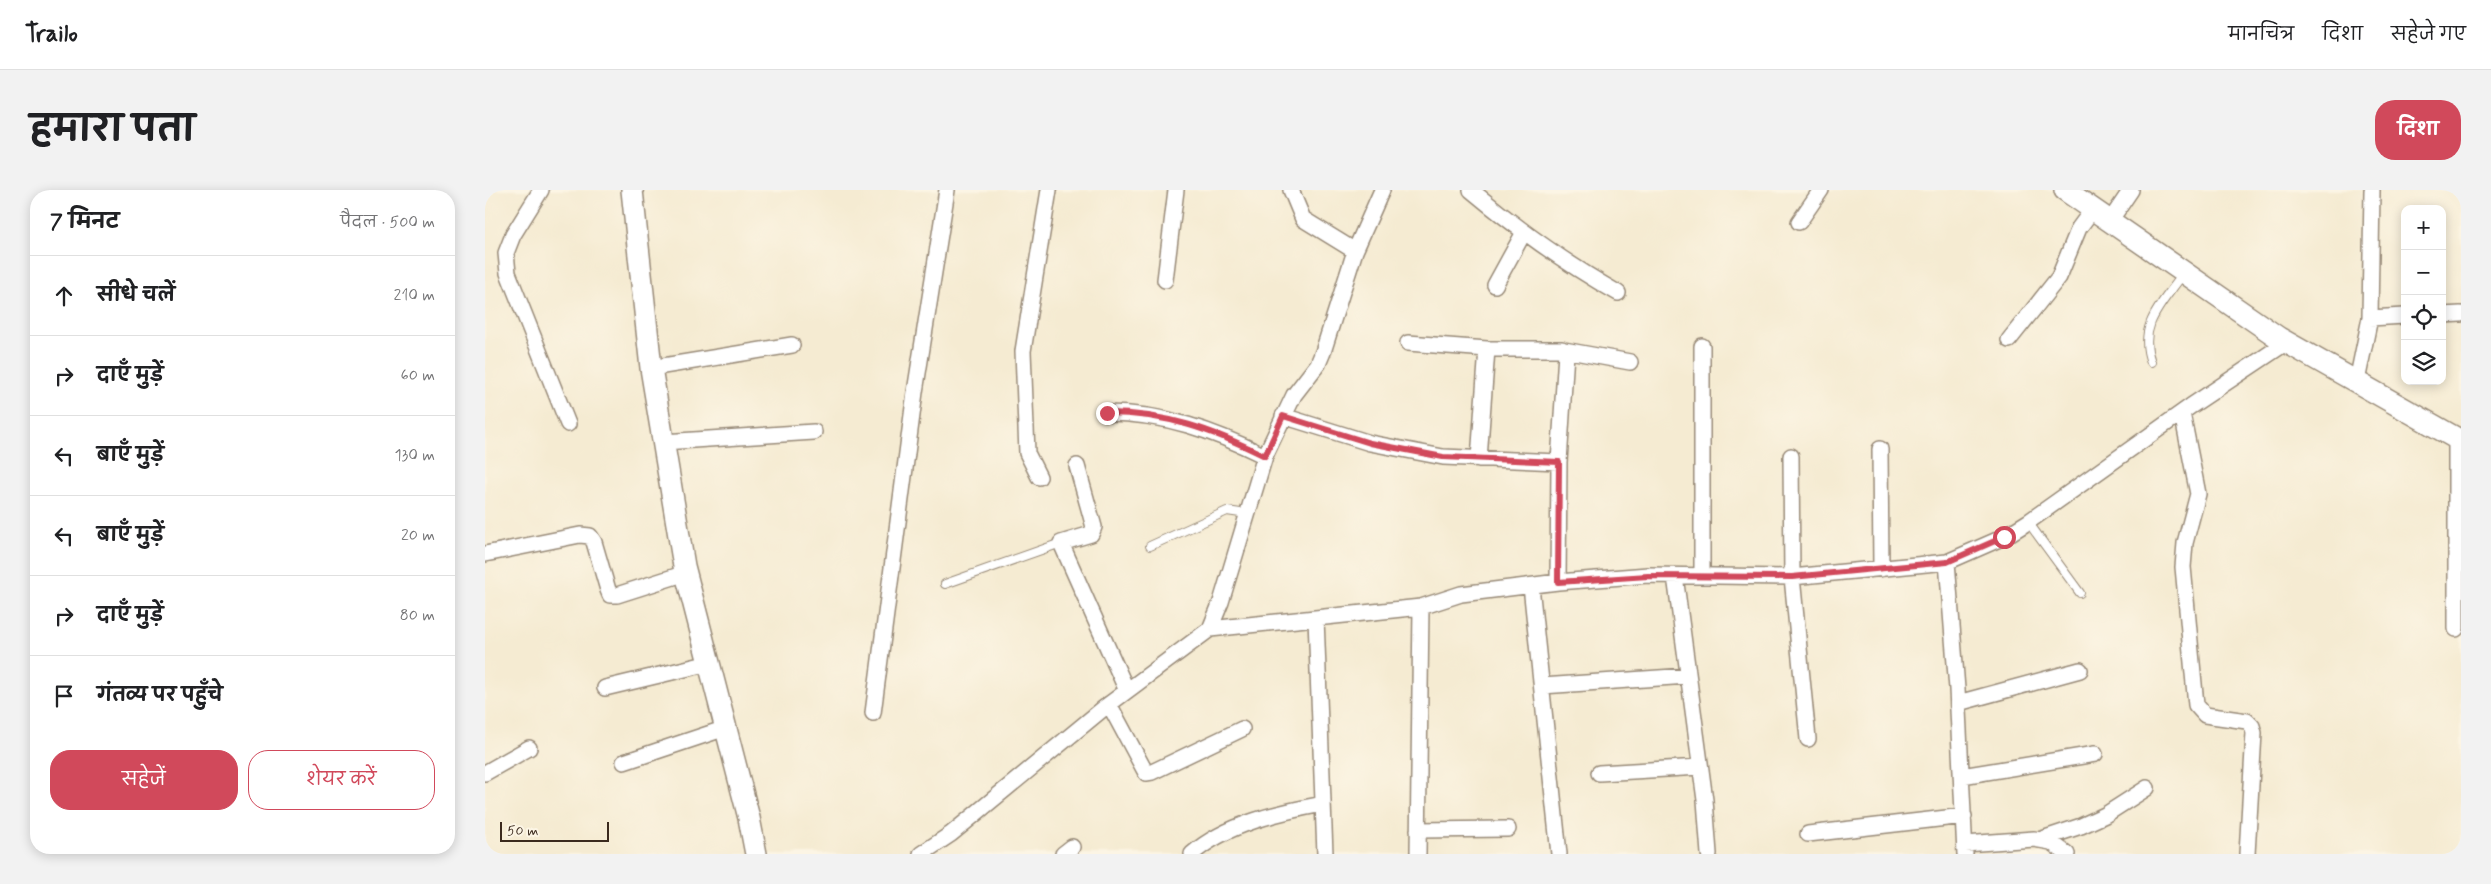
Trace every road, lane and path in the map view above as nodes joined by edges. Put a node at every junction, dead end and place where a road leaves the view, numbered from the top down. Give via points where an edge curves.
1 (541, 190) edge
2 (632, 190) edge
3 (947, 190) edge
4 (1049, 190) edge
5 (1176, 190) edge
6 (1291, 190) edge
7 (1382, 190) edge
8 (1471, 190) edge
9 (1821, 190) edge
10 (2065, 190) edge
11 (2131, 190) edge
12 (2372, 190) edge
13 (2093, 209) junction
14 (2110, 221) junction
15 (1799, 222) dead end
16 (1523, 234) junction
17 (1355, 251) junction
18 (2185, 273) junction
19 (1165, 280) dead end
20 (1495, 285) dead end
21 (1618, 292) dead end
22 (2461, 314) edge
23 (2446, 315) edge
24 (2401, 316) edge
25 (2369, 318) junction
26 (2009, 340) dead end
27 (2287, 342) junction
28 (1408, 343) dead end
29 (791, 346) dead end
30 (1702, 346) dead end
31 (1487, 348) junction
32 (1564, 350) junction
33 (1630, 362) dead end
34 (2151, 362) dead end
35 (651, 368) junction
36 (2357, 381) junction
37 (2182, 412) junction
38 (1107, 413) dead end
39 (1283, 416) junction
40 (568, 424) dead end
41 (814, 432) dead end
42 (2458, 439) edge
43 (663, 442) junction
44 (1880, 449) dead end
45 (1265, 456) junction
46 (1791, 456) dead end
47 (1479, 459) junction
48 (1559, 462) junction
49 (1077, 466) dead end
50 (1039, 477) dead end
51 (1247, 514) junction
52 (2028, 522) junction
53 (1061, 543) junction
54 (1150, 546) dead end
55 (485, 554) edge
56 (1947, 562) junction
57 (1881, 569) junction
58 (686, 573) junction
59 (1675, 576) junction
60 (1702, 576) junction
61 (1792, 577) junction
62 (1558, 582) junction
63 (945, 584) dead end
64 (1531, 586) junction
65 (2080, 593) dead end
66 (1421, 608) junction
67 (1316, 618) junction
68 (1210, 629) junction
69 (2456, 629) dead end
70 (709, 663) junction
71 (2081, 670) dead end
72 (1688, 676) junction
73 (1542, 686) junction
74 (605, 688) dead end
75 (1127, 691) junction
76 (1958, 703) junction
77 (1109, 704) junction
78 (873, 713) dead end
79 (726, 728) junction
80 (1242, 729) dead end
81 (1808, 739) dead end
82 (529, 748) dead end
83 (2095, 754) dead end
84 (624, 762) dead end
85 (1700, 767) junction
86 (485, 772) edge
87 (1599, 773) dead end
88 (1962, 776) junction
89 (2147, 788) dead end
90 (1323, 804) junction
91 (1964, 816) junction
92 (1508, 829) dead end
93 (1418, 830) junction
94 (1808, 834) dead end
95 (2039, 840) junction
96 (1965, 849) edge
97 (756, 854) edge
98 (921, 854) edge
99 (1192, 854) edge
100 (1325, 854) edge
101 (1418, 854) edge
102 (1559, 854) edge
103 (1709, 854) edge
104 (2067, 854) edge
105 (2247, 854) edge

1 - 40 street via 513,235 506,253 508,273
2 - 35 street
3 - 78 street via 915,392
4 - 50 street via 1023,351 1027,453
5 - 19 street
6 - 17 street via 1303,219
7 - 17 street
8 - 16 street
9 - 15 street
10 - 13 street
11 - 14 street
12 - 25 street
13 - 14 street
13 - 26 street via 2079,228 2059,277
14 - 18 street
16 - 20 street
16 - 21 street
17 - 39 street via 1318,364 1294,395
18 - 27 street
18 - 34 lane via 2147,330 2145,340
22 - 23 street
24 - 25 street
25 - 36 street
27 - 36 street
27 - 37 street
28 - 31 street
29 - 35 street
30 - 60 street
31 - 32 street
31 - 47 street
32 - 33 street
32 - 48 street
35 - 43 street
36 - 42 street
37 - 52 street
37 - 105 street via 2198,494 2185,543 2183,567 2197,705 2205,715 2247,722 2252,726
38 - 45 street via 1136,413 1178,421 1221,435
39 - 45 street
39 - 47 street via 1370,443 1443,457
41 - 43 street
42 - 69 street
43 - 58 street
44 - 57 street
45 - 51 street
46 - 61 street
47 - 48 street
48 - 62 street
49 - 53 street via 1094,527 1091,534
51 - 54 lane via 1227,511
51 - 68 street
52 - 56 street via 2004,537
52 - 65 lane
53 - 63 lane
53 - 75 street
55 - 58 street via 580,535 589,536 594,542 611,595
56 - 57 street
56 - 76 street
57 - 61 street
58 - 70 street
59 - 60 street
59 - 62 street
59 - 72 street
60 - 61 street
61 - 81 street
62 - 64 street
64 - 66 street via 1461,594
64 - 73 street
66 - 67 street
66 - 93 street
67 - 68 street
67 - 90 street
68 - 75 street
70 - 74 street
70 - 79 street
71 - 76 street
72 - 73 street
72 - 85 street
73 - 102 street
75 - 77 street
76 - 88 street
77 - 80 street via 1146,772
77 - 98 street via 951,834
79 - 84 street
79 - 97 street
82 - 86 street
83 - 88 street
85 - 87 street
85 - 103 street
88 - 91 street
89 - 95 street via 2105,815
90 - 99 street via 1254,821
90 - 100 street
91 - 94 street
91 - 96 street
92 - 93 street
93 - 101 street
95 - 96 street via 2014,839
95 - 104 street via 2051,842

